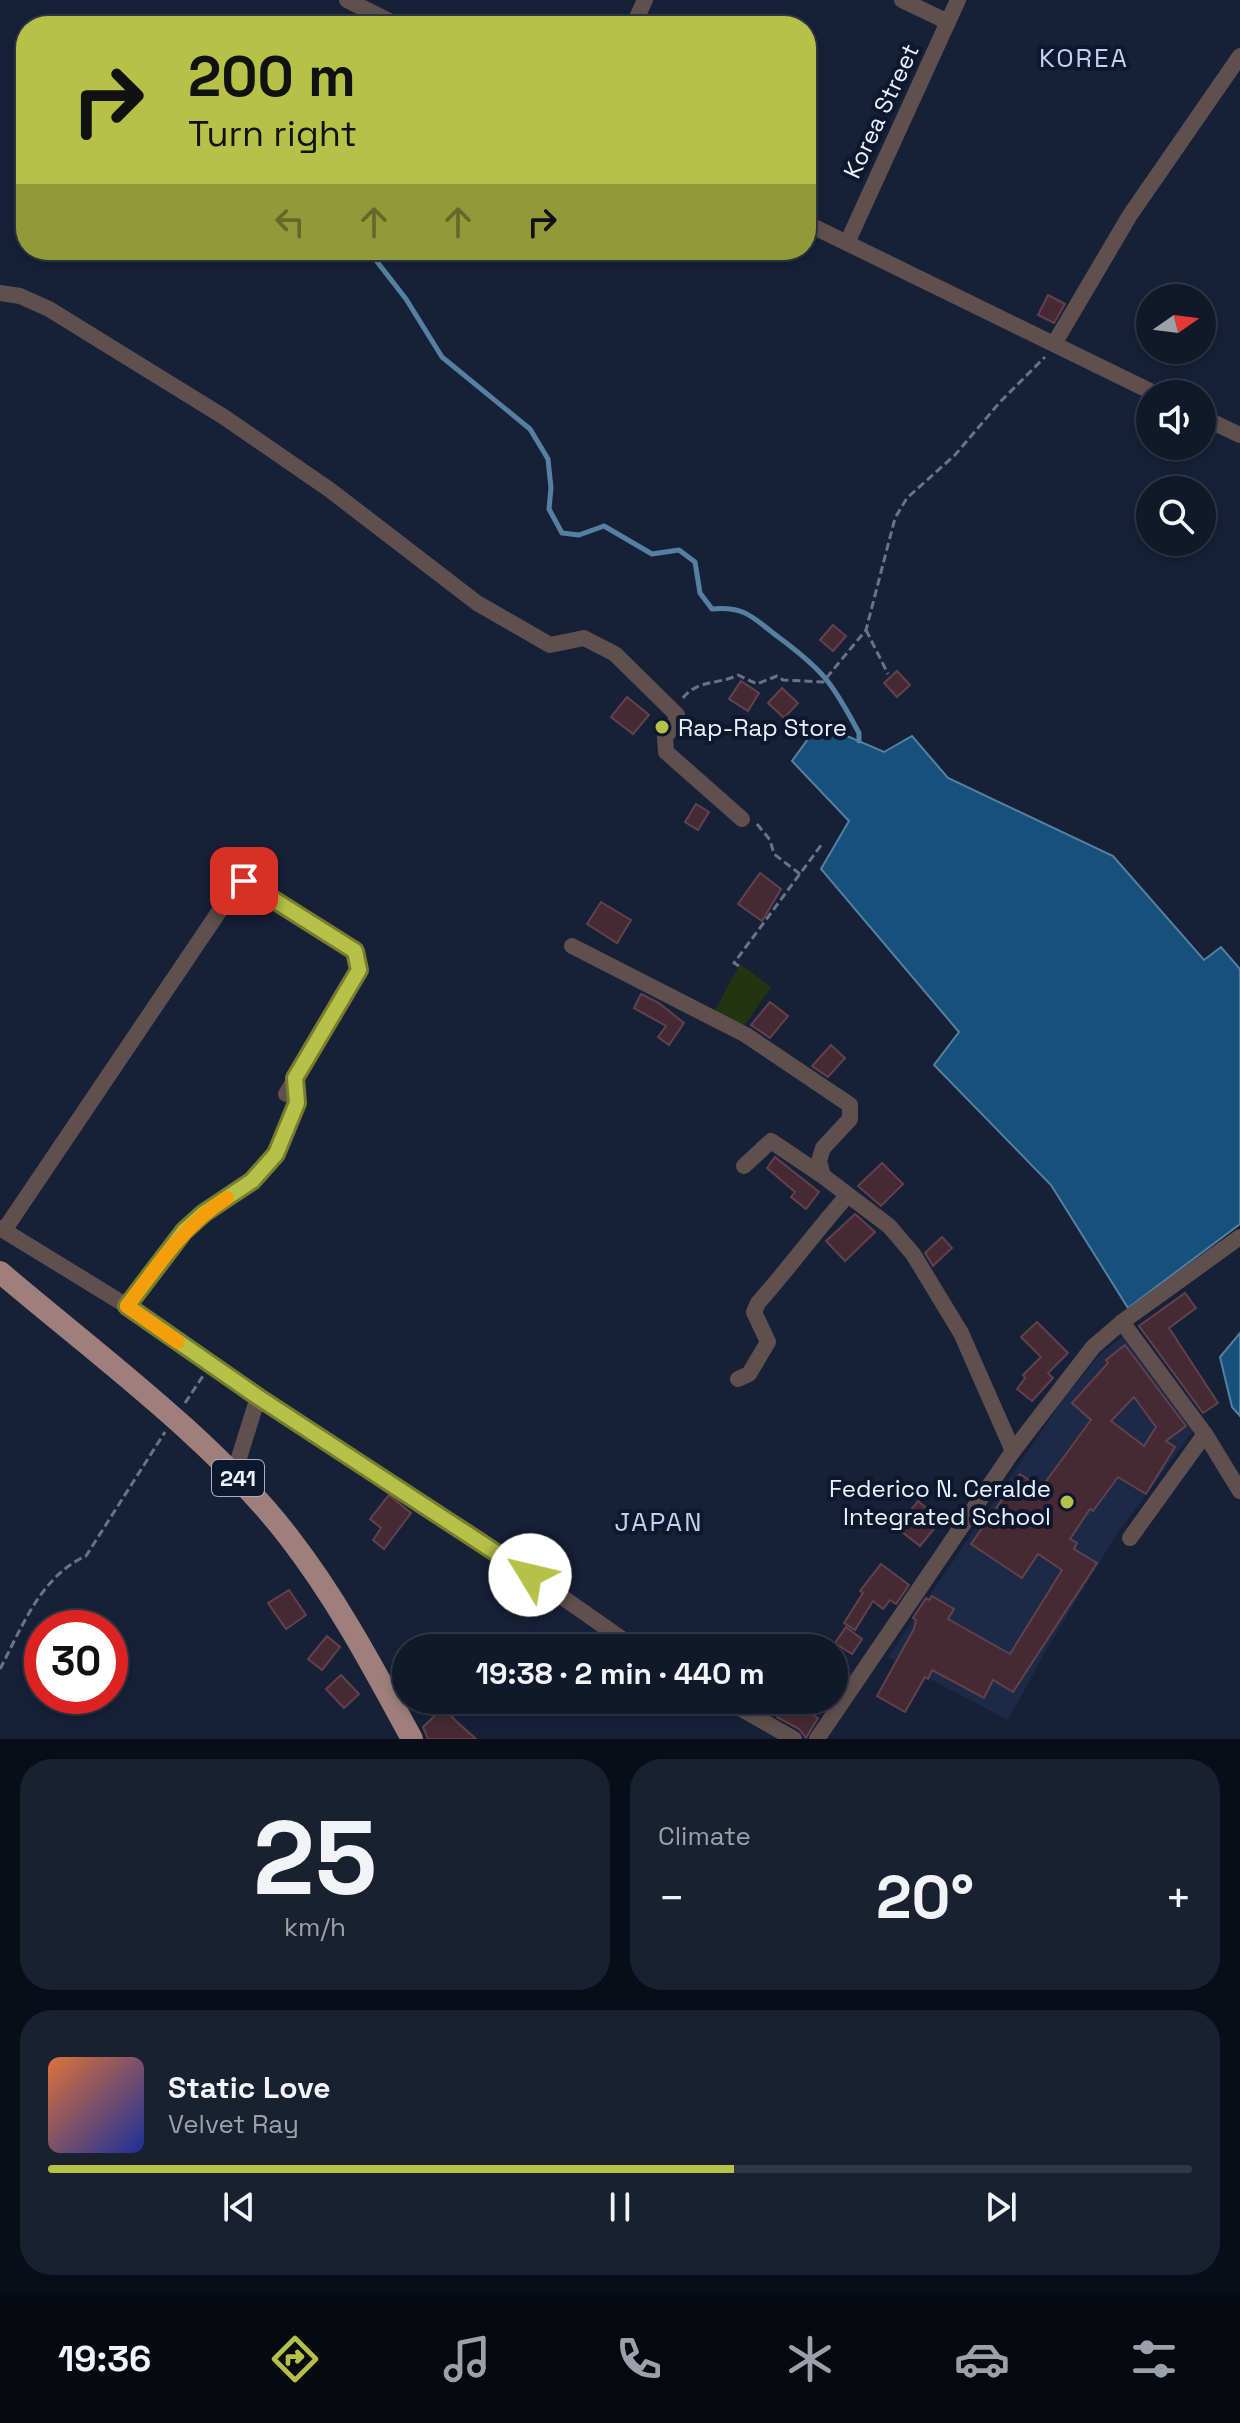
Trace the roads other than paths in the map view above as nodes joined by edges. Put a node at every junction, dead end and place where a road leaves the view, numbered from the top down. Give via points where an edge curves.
1 (347, 0) edge
2 (902, 0) edge
3 (958, 0) edge
4 (379, 16) edge
5 (948, 22) junction
6 (1240, 56) edge
7 (816, 228) edge
8 (847, 243) junction
9 (0, 293) edge
10 (1054, 344) junction
11 (1136, 384) edge
12 (1216, 424) edge
13 (1240, 435) edge
14 (742, 819) road end
15 (572, 946) dead end
16 (295, 1078) junction
17 (286, 1094) dead end
18 (744, 1166) dead end
19 (823, 1176) junction
20 (847, 1196) junction
21 (2, 1228) edge
22 (1240, 1237) edge
23 (0, 1272) edge
24 (127, 1306) junction
25 (1122, 1322) junction
26 (738, 1379) dead end
27 (258, 1397) junction
28 (1205, 1434) junction
29 (1013, 1451) junction
30 (234, 1474) junction
31 (1240, 1491) edge
32 (1130, 1538) dead end
33 (615, 1634) edge
34 (750, 1714) edge
35 (412, 1739) edge
36 (794, 1739) edge
37 (817, 1739) edge

1 - 4 street
2 - 5 street
3 - 5 street, Korea Street
5 - 8 street, Korea Street
6 - 10 street via 1130,215
7 - 8 street
8 - 10 street
9 - 14 street via 49,309 224,417 477,603 550,645 584,638 615,654 675,710 678,720 665,737 666,752
10 - 11 street
12 - 13 street
15 - 19 street via 746,1035 850,1105 850,1119 823,1148
16 - 17 street
16 - 21 street via 356,977 358,957 249,882 239,882
16 - 24 street via 297,1103 265,1169 184,1231
18 - 19 street via 771,1141
19 - 20 street
20 - 26 street via 758,1303 754,1312 768,1342 749,1374
20 - 29 street via 889,1226 913,1254 961,1333
21 - 24 street
22 - 25 street
23 - 30 main road, 241
24 - 27 street
25 - 28 street
25 - 29 street via 1093,1347
27 - 30 street
27 - 33 street
28 - 31 street
28 - 32 street
29 - 37 street
30 - 35 main road, 241 via 330,1594
34 - 36 street

